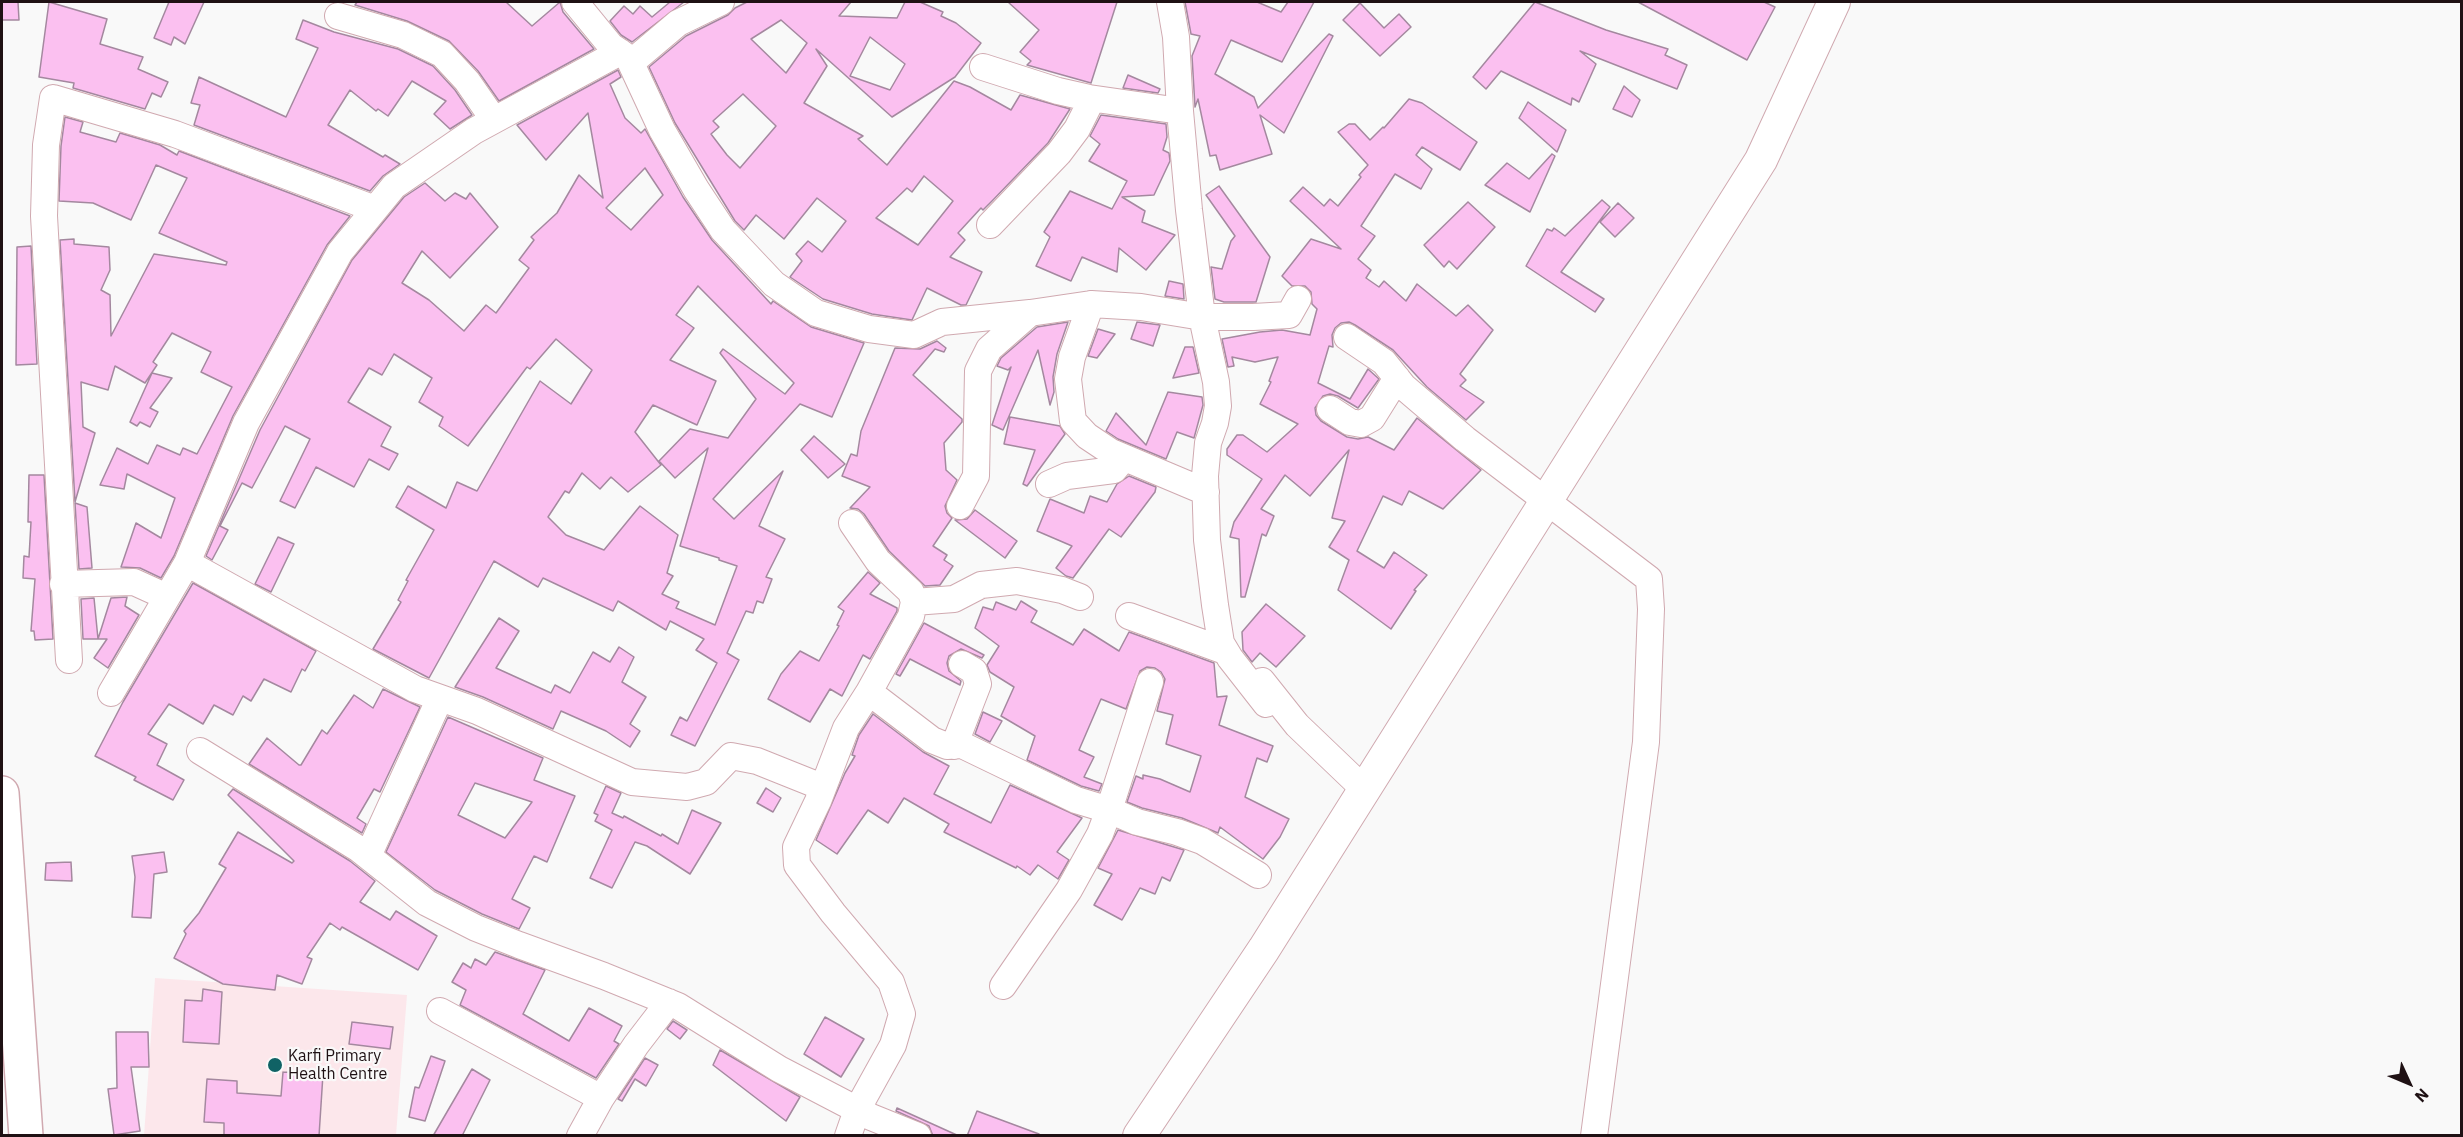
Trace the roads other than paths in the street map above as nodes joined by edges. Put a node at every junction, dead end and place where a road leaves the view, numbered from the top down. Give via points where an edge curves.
1 (575, 2) edge
2 (721, 2) edge
3 (1170, 2) edge
4 (1834, 2) edge
5 (338, 16) dead end
6 (625, 56) junction
7 (983, 67) dead end
8 (1092, 99) junction
9 (1180, 111) junction
10 (494, 120) junction
11 (375, 209) junction
12 (990, 225) dead end
13 (1298, 299) dead end
14 (1091, 304) junction
15 (1030, 313) junction
16 (1202, 317) junction
17 (1347, 337) dead end
18 (1397, 378) junction
19 (1330, 409) dead end
20 (1124, 458) junction
21 (1049, 484) dead end
22 (1206, 492) junction
23 (1547, 501) junction
24 (960, 506) dead end
25 (852, 523) dead end
26 (187, 563) junction
27 (63, 584) junction
28 (167, 597) junction
29 (1080, 597) dead end
30 (914, 602) junction
31 (1129, 616) dead end
32 (1225, 651) junction
33 (69, 660) dead end
34 (962, 664) dead end
35 (1254, 670) dead end
36 (1150, 682) dead end
37 (869, 692) junction
38 (111, 693) dead end
39 (440, 698) junction
40 (1266, 704) dead end
41 (954, 746) junction
42 (200, 751) dead end
43 (822, 787) junction
44 (1365, 790) junction
45 (2, 793) edge
46 (1109, 810) junction
47 (368, 856) junction
48 (1258, 875) dead end
49 (1003, 986) dead end
50 (669, 1002) junction
51 (440, 1011) dead end
52 (601, 1098) junction
53 (857, 1110) junction
54 (26, 1136) edge
55 (580, 1136) edge
56 (848, 1136) edge
57 (918, 1136) edge
58 (1138, 1136) edge
59 (1594, 1136) edge

1 - 6 street via 611,46
2 - 6 street via 678,23 633,61
3 - 9 street
4 - 23 street via 1761,160
5 - 10 street via 403,35 442,54
6 - 10 street
6 - 15 street via 662,130 723,230 774,284 816,313 869,329 914,335 942,322
7 - 8 street
8 - 9 street
8 - 12 street via 1059,153
9 - 16 street
10 - 11 street via 394,186
11 - 26 street via 340,252 246,423
11 - 27 street via 175,134 53,98 46,145 44,216
13 - 16 street via 1289,315
14 - 15 street
14 - 16 street
14 - 20 street via 1068,379 1073,421 1087,436
15 - 24 street via 989,350 978,372 976,476
16 - 22 street via 1218,406 1208,443
17 - 18 street via 1384,362
18 - 19 street via 1372,418 1361,424
18 - 23 street via 1465,439
20 - 21 street via 1114,470 1067,476
20 - 22 street
22 - 32 street via 1207,540
23 - 44 street
23 - 59 street via 1649,579 1646,742
25 - 30 street via 878,561 911,592
26 - 28 street
26 - 39 street via 415,689
27 - 28 street via 134,582
27 - 33 street
28 - 38 street
29 - 30 street via 1017,581 981,585 954,598
30 - 37 street via 911,616
31 - 32 street
32 - 40 street
34 - 41 street via 974,671 978,684
35 - 44 street via 1297,726
36 - 46 street
37 - 41 street via 932,740
37 - 43 street via 846,728
39 - 43 street via 632,782 697,785 706,782 731,756 758,760
39 - 47 street
41 - 46 street via 962,746 1076,800
42 - 47 street
43 - 53 street via 796,847 797,865 891,982 902,1014 892,1045
44 - 58 street
45 - 54 highway
46 - 48 street via 1202,842
46 - 49 street via 1069,890
47 - 50 street via 427,903 476,928
50 - 52 street
50 - 53 street via 779,1069
51 - 52 street
52 - 55 street
53 - 56 street
53 - 57 street

